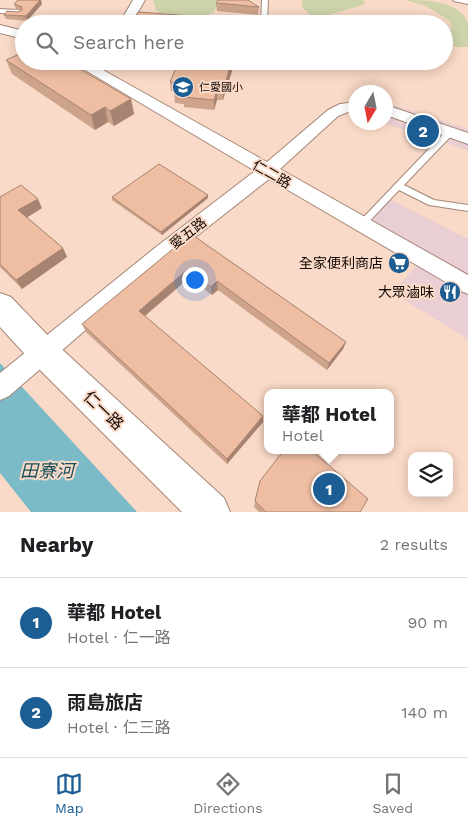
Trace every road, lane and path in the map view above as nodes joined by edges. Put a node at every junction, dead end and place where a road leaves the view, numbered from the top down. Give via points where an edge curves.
1 (139, 0) edge
2 (265, 0) edge
3 (456, 0) edge
4 (468, 2) edge
5 (0, 11) edge
6 (20, 12) edge
7 (130, 15) edge
8 (264, 15) edge
9 (0, 29) edge
10 (15, 32) edge
11 (15, 35) edge
12 (0, 41) edge
13 (105, 70) edge
14 (348, 107) edge
15 (393, 113) edge
16 (448, 133) junction
17 (468, 140) edge
18 (267, 171) junction
19 (398, 186) junction
20 (468, 208) edge
21 (362, 224) junction
22 (468, 285) edge
23 (0, 306) edge
24 (43, 352) junction
25 (0, 388) edge
26 (210, 512) edge

1 - 7 street
2 - 8 lane
3 - 4 lane
5 - 6 lane
9 - 10 street
11 - 12 street
13 - 18 street, 仁二路
14 - 18 street, 愛五路 via 333,113
15 - 16 street
16 - 17 street
16 - 19 lane
18 - 21 street, 仁二路
18 - 24 street, 愛五路
19 - 20 lane via 432,202
19 - 21 lane
21 - 22 street, 仁二路
23 - 24 street, 仁一路
24 - 25 street, 愛五路
24 - 26 street, 仁一路

